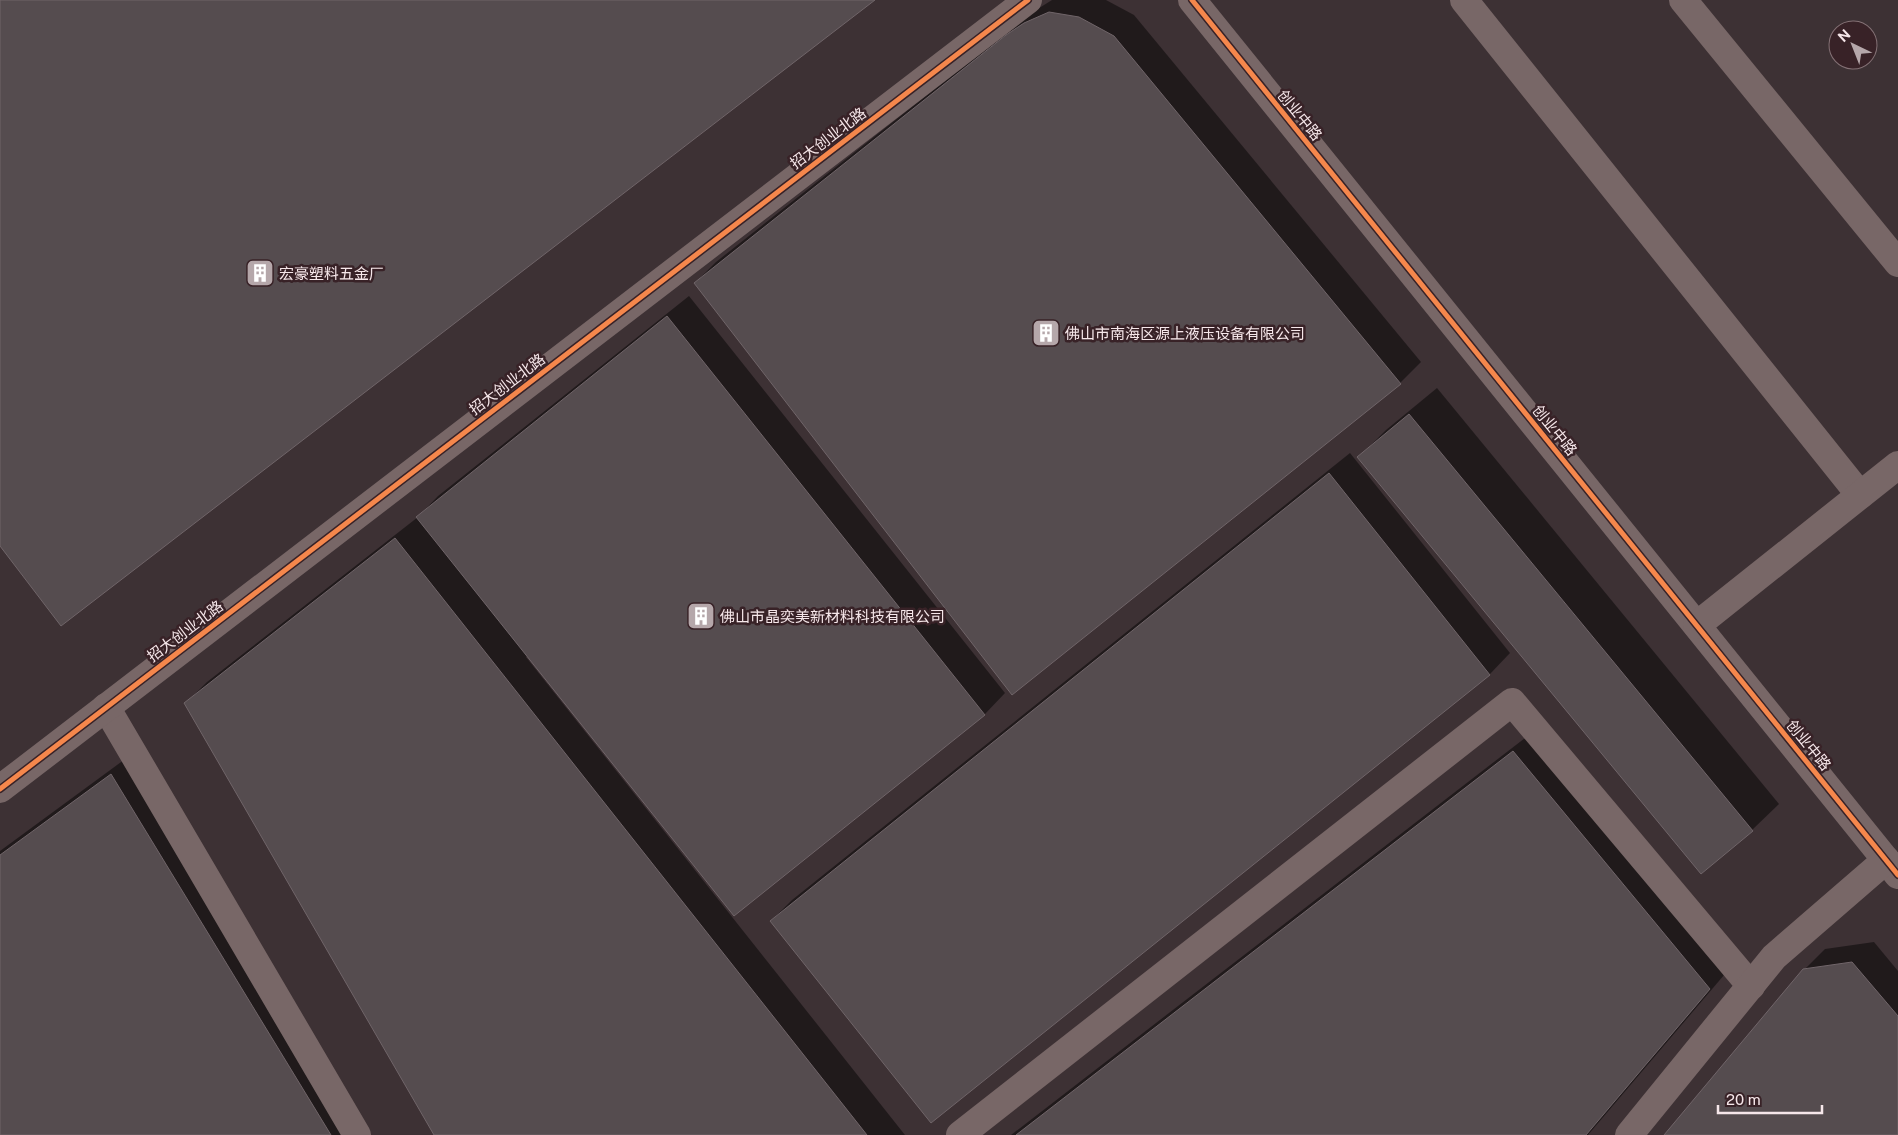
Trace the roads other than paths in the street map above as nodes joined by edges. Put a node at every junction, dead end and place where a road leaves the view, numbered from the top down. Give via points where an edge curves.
1 (1028, 0) edge
2 (1192, 0) edge
3 (1464, 0) edge
4 (1683, 0) edge
5 (1898, 263) edge
6 (1898, 465) edge
7 (1860, 495) junction
8 (1697, 625) junction
9 (106, 707) junction
10 (0, 789) edge
11 (1892, 868) edge
12 (1751, 986) junction
13 (357, 1135) edge
14 (960, 1135) edge
15 (1629, 1135) edge

1 - 9 street, 招大创业北路
2 - 8 street, 创业中路
3 - 7 street
4 - 5 street
6 - 7 street
7 - 8 street
8 - 11 street, 创业中路
9 - 10 street, 招大创业北路
9 - 13 street
11 - 12 street via 1774,957
12 - 14 street via 1512,702
12 - 15 street

